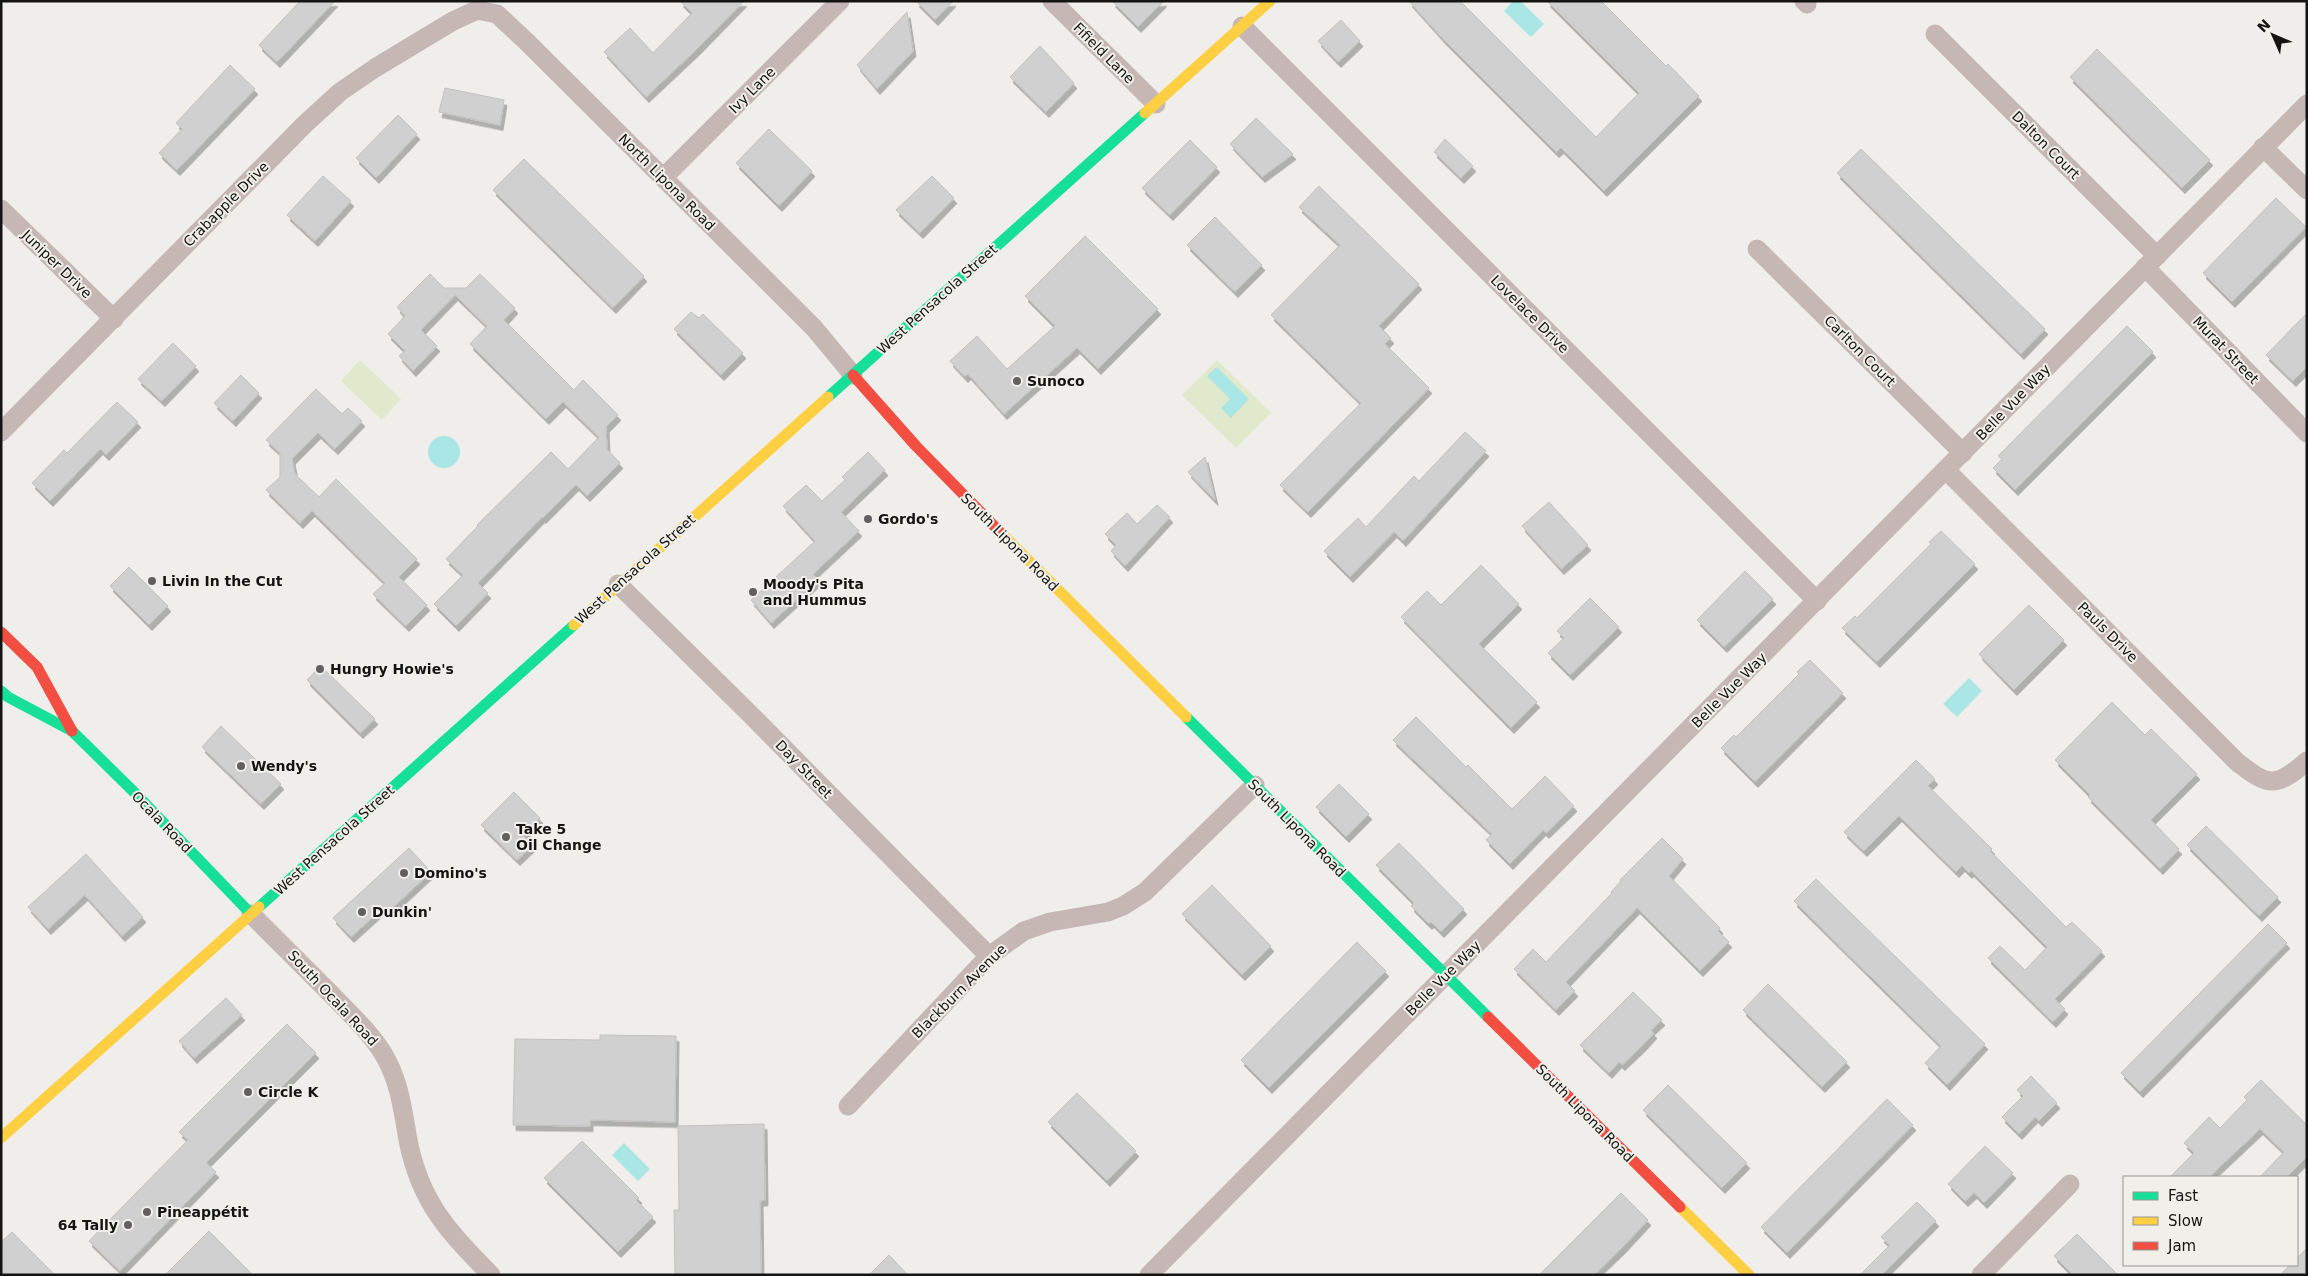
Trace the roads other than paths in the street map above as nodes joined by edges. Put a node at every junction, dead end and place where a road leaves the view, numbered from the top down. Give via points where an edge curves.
1 (840, 1) edge
2 (1052, 1) edge
3 (1270, 1) edge
4 (477, 5) edge
5 (1242, 26) junction
6 (1935, 34) dead end
7 (1156, 104) junction
8 (2307, 104) edge
9 (2263, 147) junction
10 (663, 178) junction
11 (2307, 190) edge
12 (1, 209) edge
13 (1758, 249) dead end
14 (2151, 261) junction
15 (114, 319) junction
16 (853, 375) junction
17 (1, 432) edge
18 (2307, 433) edge
19 (1963, 453) junction
20 (1946, 470) junction
21 (618, 584) junction
22 (1817, 601) junction
23 (1, 632) edge
24 (1, 691) edge
25 (72, 731) junction
26 (2307, 761) edge
27 (1254, 786) junction
28 (251, 914) junction
29 (989, 956) junction
30 (1445, 976) junction
31 (848, 1106) dead end
32 (1, 1138) edge
33 (2070, 1184) dead end
34 (491, 1275) edge
35 (1149, 1275) edge
36 (1749, 1275) edge
37 (1981, 1275) edge

1 - 10 street, Ivy Lane
2 - 7 street, Fifield Lane
3 - 5 main road, West Pensacola Street
4 - 10 street, North Lipona Road via 497,14
4 - 15 street, Crabapple Drive via 340,92
5 - 7 main road, West Pensacola Street
5 - 22 street, Lovelace Drive
6 - 14 street, Dalton Court
7 - 16 main road, West Pensacola Street
8 - 9 street, Belle Vue Way
9 - 11 street
9 - 14 street, Belle Vue Way
10 - 16 street, North Lipona Road via 814,328
12 - 15 street, Juniper Drive
13 - 19 street, Carlton Court
14 - 18 street, Murat Street
14 - 19 street, Belle Vue Way
15 - 17 street, Crabapple Drive
16 - 21 main road, West Pensacola Street
16 - 27 main road, South Lipona Road via 910,440 1001,534
19 - 20 street, Belle Vue Way
20 - 22 street, Belle Vue Way
20 - 26 street, Pauls Drive via 2237,762 2254,775 2277,781 2287,778
21 - 28 main road, West Pensacola Street
21 - 29 street, Day Street
22 - 30 street, Belle Vue Way
23 - 25 main road, Ocala Road via 37,667
24 - 25 main road, Ocala Road
25 - 28 main road, Ocala Road
27 - 29 street, Blackburn Avenue via 1145,892 1108,912 1050,922 1024,931
27 - 30 main road, South Lipona Road
28 - 32 main road, West Pensacola Street
28 - 34 street, South Ocala Road via 371,1035 380,1048 394,1075 420,1181 435,1212 447,1230
29 - 31 street, Blackburn Avenue
30 - 35 street, Belle Vue Way
30 - 36 main road, South Lipona Road
33 - 37 street

